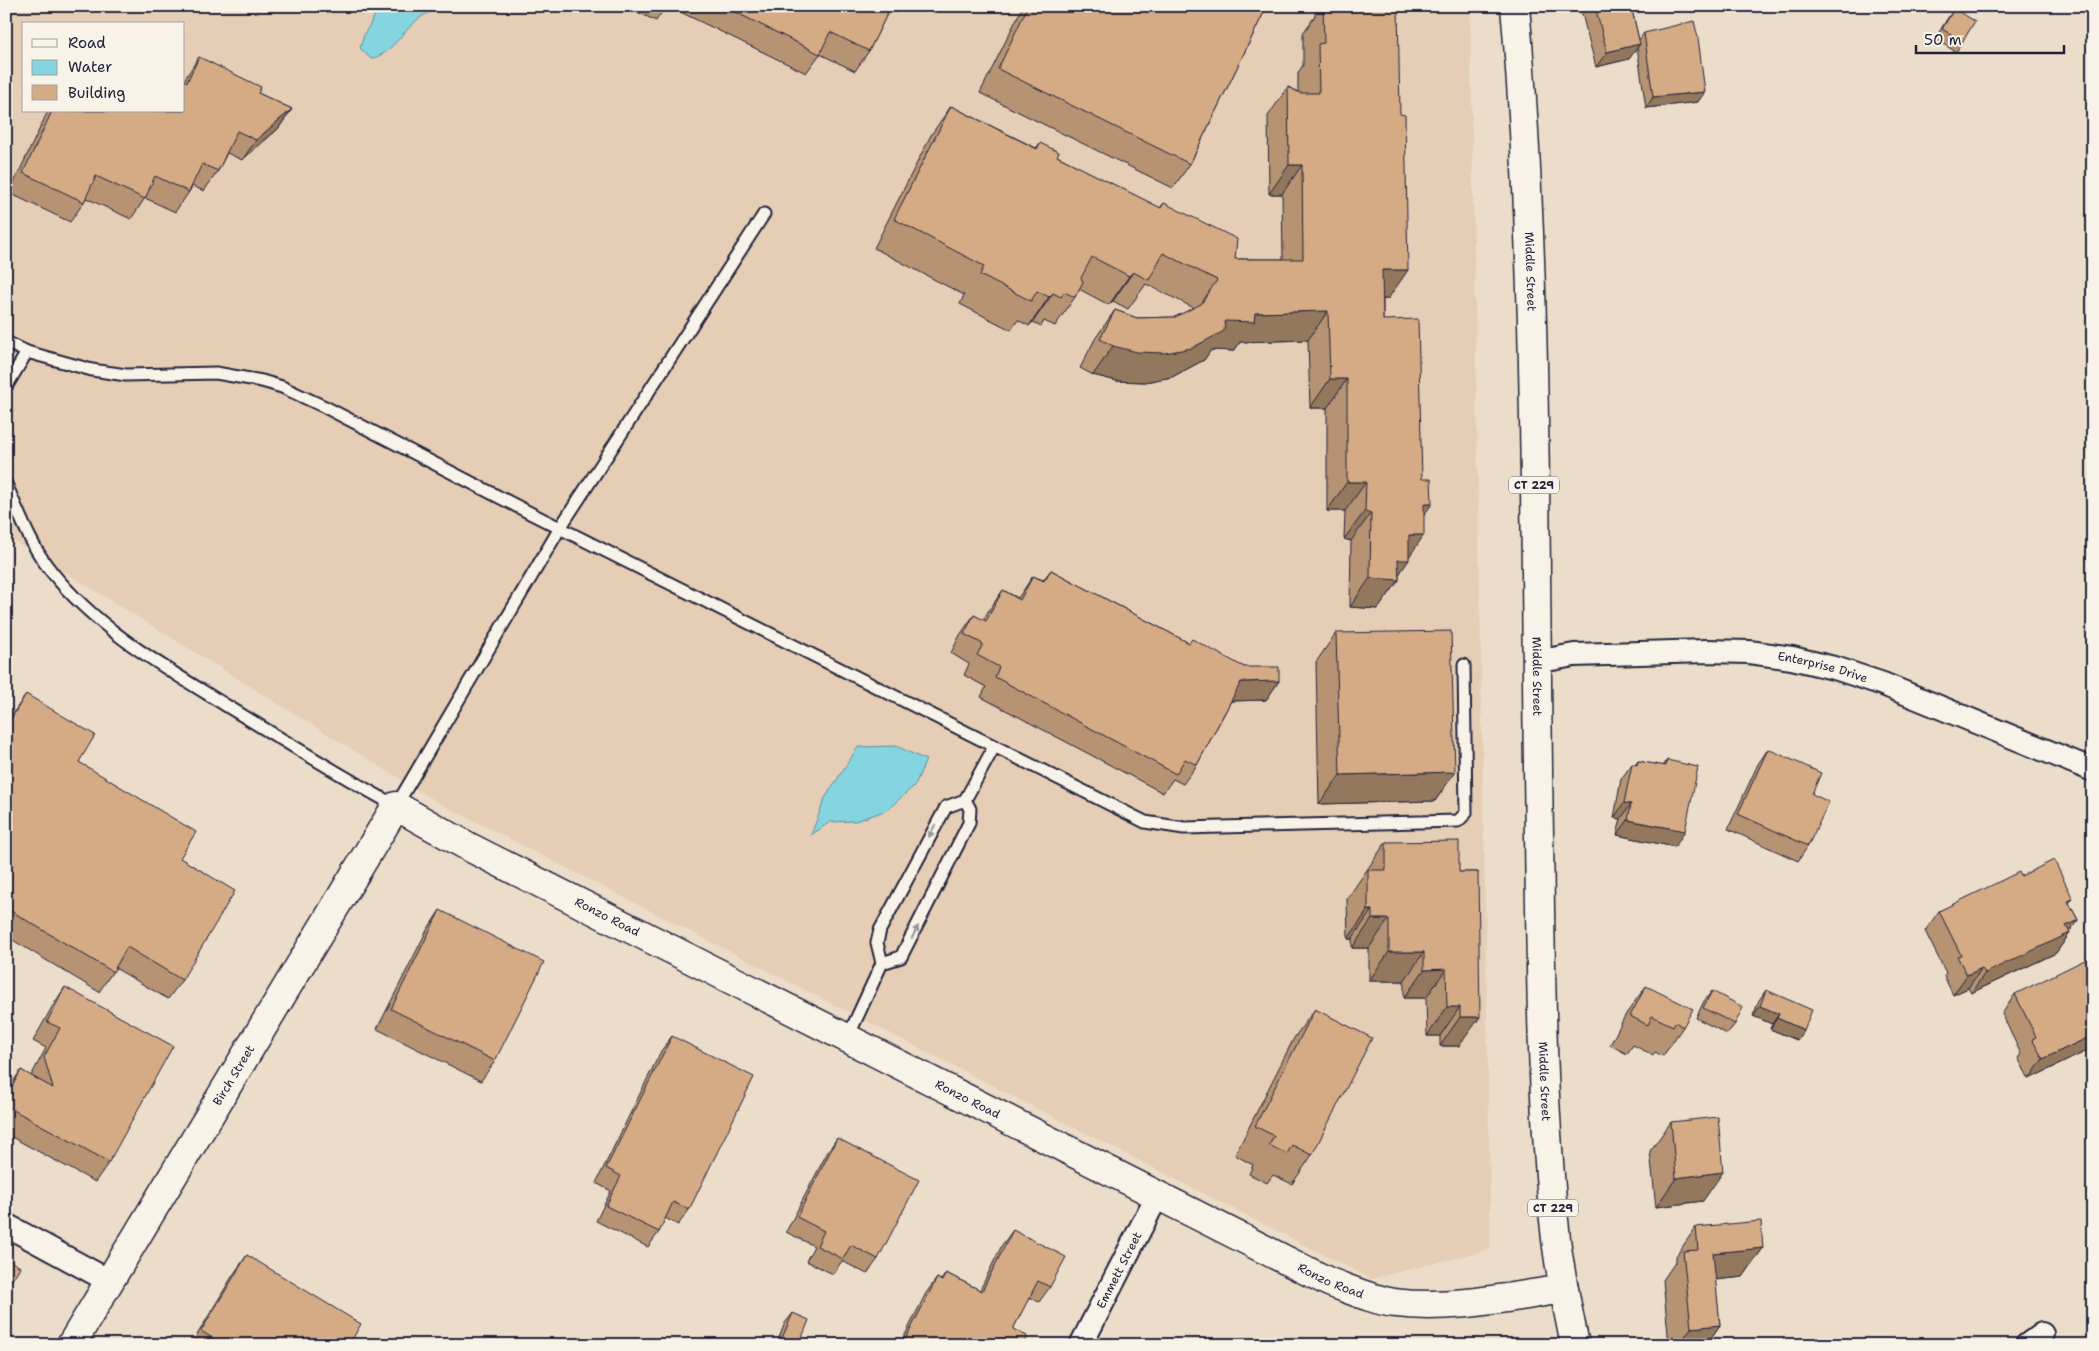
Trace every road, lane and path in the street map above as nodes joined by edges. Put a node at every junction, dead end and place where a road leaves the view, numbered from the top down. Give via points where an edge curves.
1 (1515, 6) edge
2 (764, 214) dead end
3 (6, 342) edge
4 (27, 352) junction
5 (6, 387) edge
6 (6, 484) edge
7 (560, 528) junction
8 (1536, 662) junction
9 (1464, 664) dead end
10 (994, 747) junction
11 (2093, 770) edge
12 (965, 800) junction
13 (396, 806) junction
14 (882, 964) junction
15 (847, 1039) junction
16 (1157, 1196) junction
17 (6, 1225) edge
18 (109, 1281) junction
19 (1564, 1289) junction
20 (71, 1345) edge
21 (1082, 1345) edge
22 (1574, 1345) edge

1 - 8 main road, Middle Street / CT 229 via 1532,314
2 - 7 lane
3 - 4 lane
4 - 5 lane
4 - 7 lane via 92,370 126,375 216,373 282,387
6 - 13 lane via 50,570 124,641 343,777
7 - 10 lane
7 - 13 lane
8 - 11 street, Enterprise Drive via 1574,655 1706,651 1792,658 1883,684
8 - 19 main road, Middle Street / CT 229 via 1544,1081 1552,1196
9 - 10 lane via 1466,813 1458,822 1184,828 1145,822
10 - 12 lane
14 -> 12 lane via 901,957 933,896 969,824 970,809
12 -> 14 lane via 946,806 880,930 877,943
13 - 15 main road, Ronzo Road via 448,836
13 - 18 main road, Birch Street
14 - 15 lane
15 - 16 main road, Ronzo Road
16 - 19 main road, Ronzo Road via 1329,1282 1394,1303 1461,1303
16 - 21 street, Emmett Street
17 - 18 street
18 - 20 main road, Birch Street
19 - 22 main road, Middle Street / CT 229

